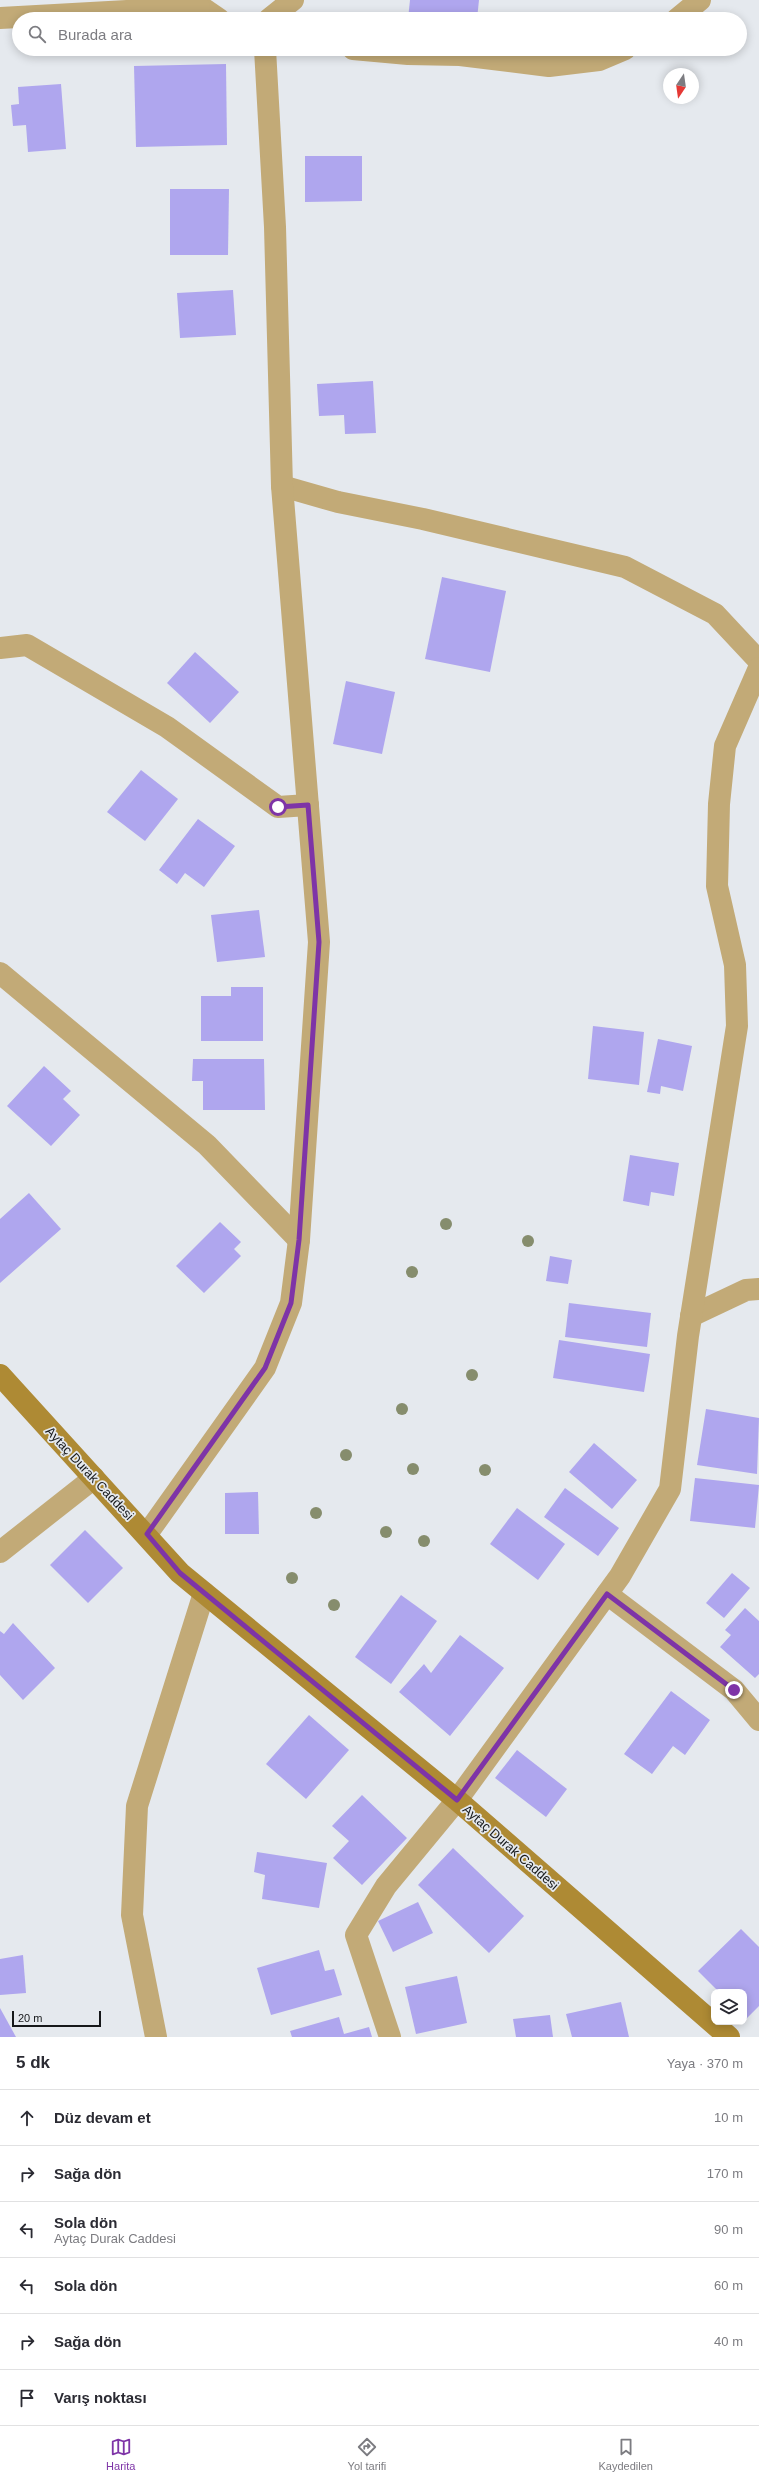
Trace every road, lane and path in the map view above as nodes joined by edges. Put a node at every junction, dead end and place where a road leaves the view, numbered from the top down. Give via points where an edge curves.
1 (293, 0) edge
2 (700, 0) edge
3 (195, 4) edge
4 (84, 12) edge
5 (208, 12) edge
6 (278, 12) edge
7 (685, 12) edge
8 (12, 17) edge
9 (0, 18) edge
10 (264, 56) edge
11 (468, 56) edge
12 (608, 56) edge
13 (282, 486) junction
14 (0, 648) edge
15 (759, 661) edge
16 (759, 668) edge
17 (308, 805) junction
18 (0, 974) edge
19 (299, 1240) junction
20 (759, 1288) edge
21 (691, 1316) junction
22 (0, 1375) edge
23 (94, 1478) junction
24 (147, 1534) junction
25 (0, 1552) edge
26 (204, 1593) junction
27 (607, 1594) junction
28 (759, 1720) edge
29 (457, 1800) junction
30 (156, 2037) edge
31 (390, 2037) edge
32 (729, 2037) edge

1 - 6 street
2 - 7 street
3 - 4 street
3 - 5 street
8 - 9 street
10 - 13 street via 275,227
11 - 12 street via 549,66 599,60
13 - 15 street via 338,502 625,566 715,614
13 - 17 street
14 - 17 street via 27,645 167,728 278,807
16 - 21 street via 725,746 719,804 717,886 735,965 737,1026
17 - 19 street via 319,942
18 - 19 street via 208,1145
19 - 24 street via 291,1303 265,1368
20 - 21 street via 746,1290
21 - 27 street via 670,1489
22 - 23 main road, Aytaç Durak Caddesi
23 - 24 main road, Aytaç Durak Caddesi
23 - 25 street
24 - 26 main road, Aytaç Durak Caddesi via 180,1573
26 - 29 main road, Aytaç Durak Caddesi
26 - 30 street via 137,1806 132,1915
27 - 28 street via 734,1690
27 - 29 street
29 - 31 street via 386,1886 356,1935
29 - 32 main road, Aytaç Durak Caddesi

